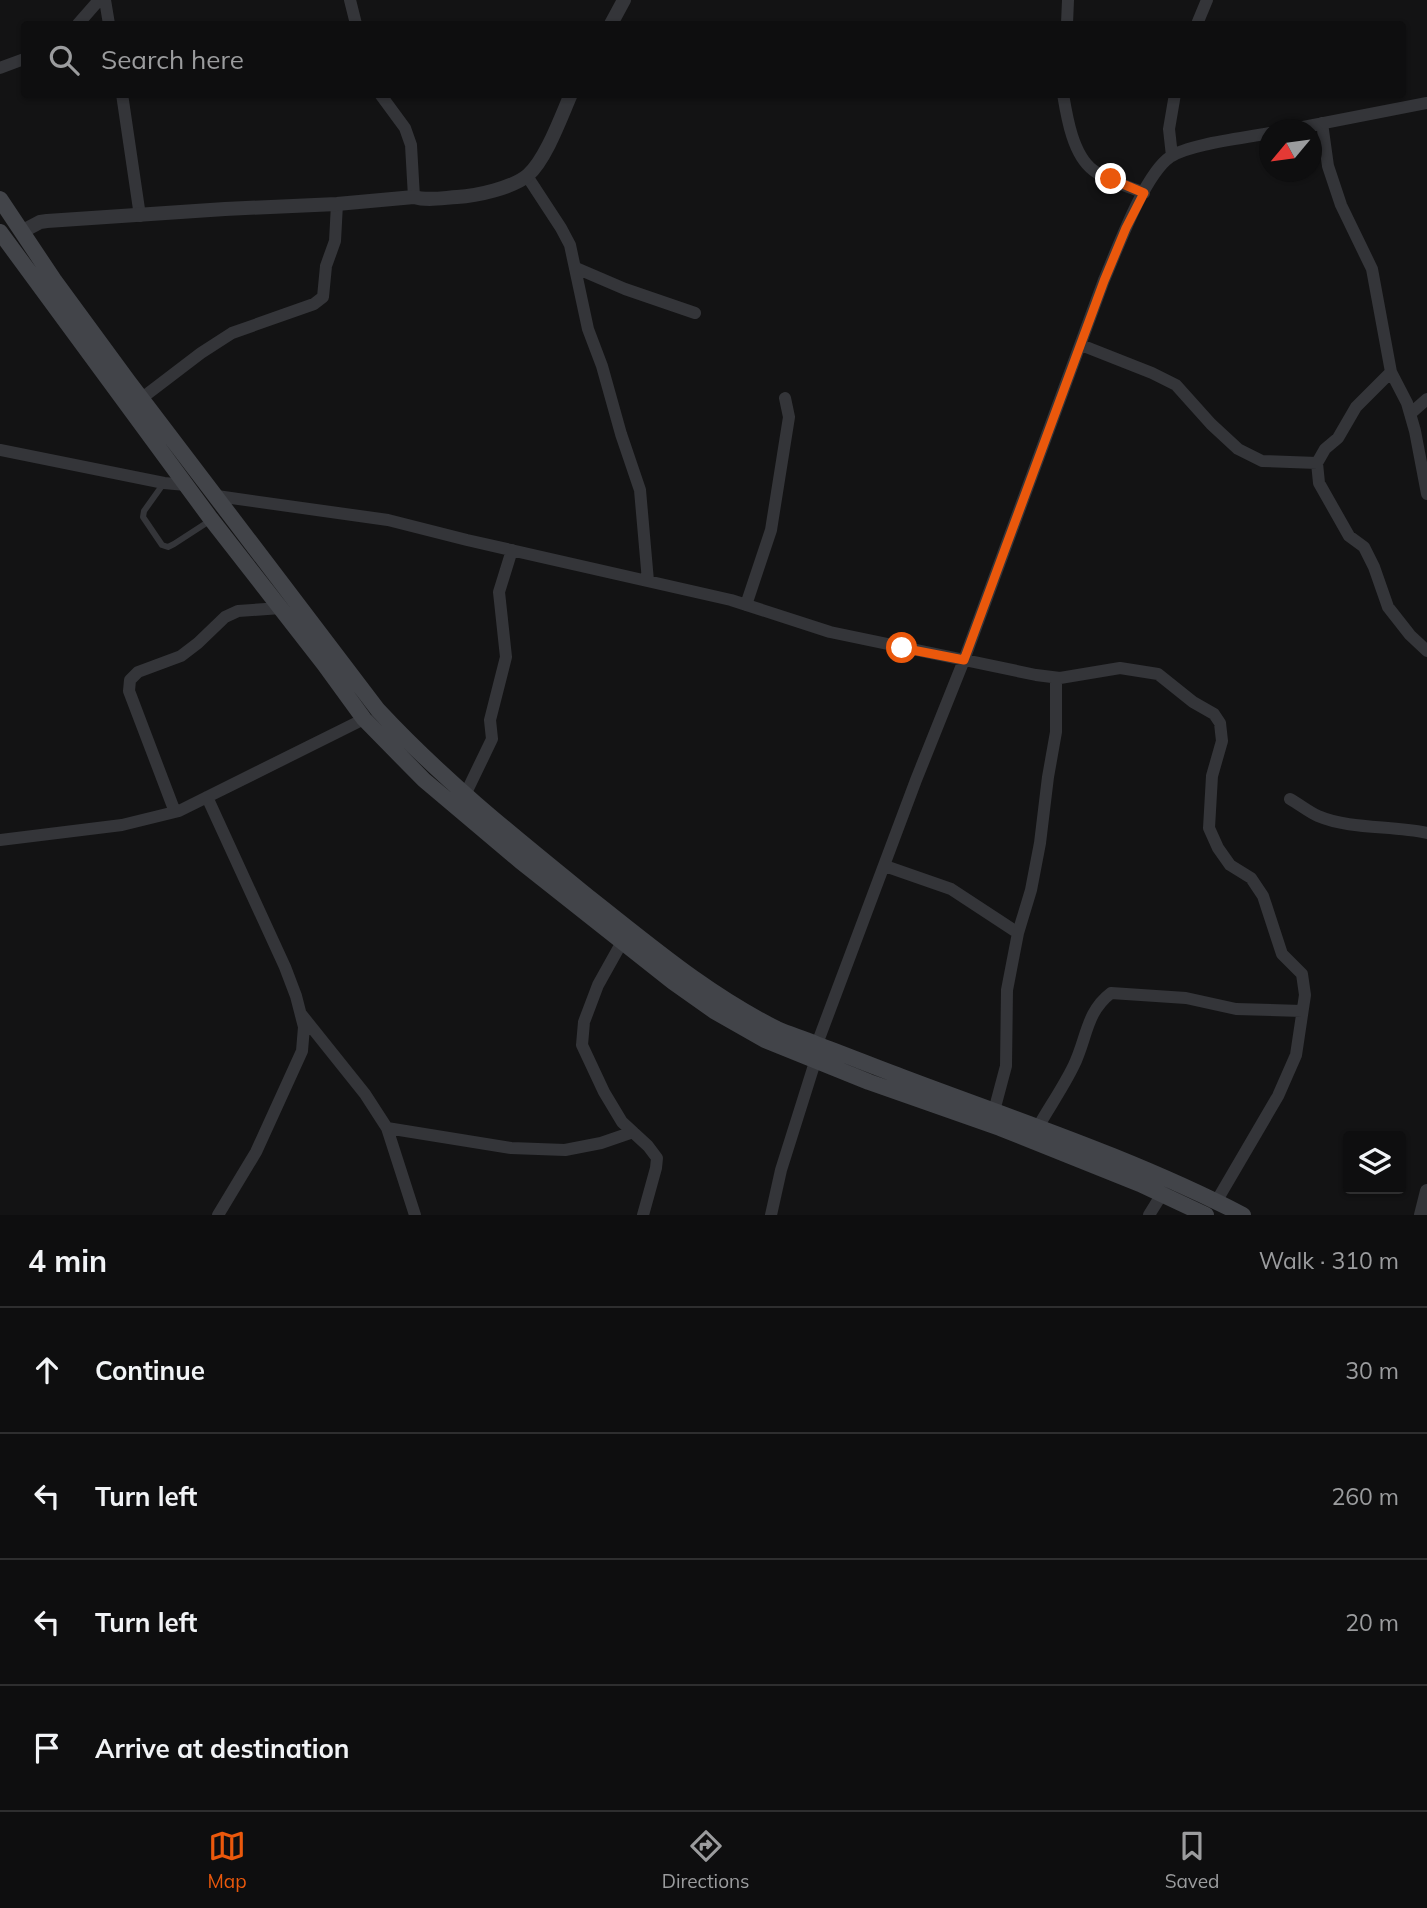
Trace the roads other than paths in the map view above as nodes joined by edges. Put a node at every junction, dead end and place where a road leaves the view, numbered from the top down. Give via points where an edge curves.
1 (99, 0) edge
2 (105, 0) edge
3 (350, 0) edge
4 (624, 0) edge
5 (1068, 0) edge
6 (1207, 0) edge
7 (81, 21) edge
8 (108, 21) edge
9 (355, 21) edge
10 (613, 21) edge
11 (1067, 21) edge
12 (1198, 21) edge
13 (21, 60) edge
14 (0, 68) edge
15 (123, 98) edge
16 (383, 98) edge
17 (570, 98) edge
18 (1064, 98) edge
19 (1174, 98) edge
20 (1427, 103) edge
21 (1322, 123) joint
22 (1259, 135) edge
23 (1172, 156) junction
24 (527, 176) junction
25 (1144, 193) junction
26 (414, 197) junction
27 (0, 199) edge
28 (337, 204) junction
29 (140, 216) junction
30 (23, 231) junction
31 (0, 232) edge
32 (576, 268) junction
33 (695, 313) dead end
34 (1081, 345) junction
35 (1391, 372) junction
36 (142, 398) junction
37 (785, 398) dead end
38 (1427, 399) edge
39 (1410, 414) junction
40 (0, 450) edge
41 (1317, 463) junction
42 (164, 483) junction
43 (186, 485) junction
44 (1427, 494) edge
45 (217, 496) junction
46 (211, 519) junction
47 (512, 550) junction
48 (648, 581) junction
49 (746, 605) junction
50 (281, 608) junction
51 (1427, 651) edge
52 (964, 660) junction
53 (1056, 678) junction
54 (364, 719) junction
55 (465, 795) junction
56 (207, 797) junction
57 (1290, 799) dead end
58 (175, 812) junction
59 (1427, 834) edge
60 (0, 840) edge
61 (885, 866) junction
62 (1018, 933) junction
63 (622, 942) junction
64 (1302, 1011) junction
65 (300, 1013) junction
66 (817, 1044) junction
67 (815, 1062) junction
68 (994, 1111) junction
69 (1038, 1127) junction
70 (387, 1128) junction
71 (633, 1132) junction
72 (1427, 1191) edge
73 (1162, 1194) junction
74 (1211, 1208) edge
75 (218, 1215) edge
76 (415, 1215) edge
77 (643, 1215) edge
78 (771, 1215) edge
79 (1149, 1215) edge
80 (1242, 1215) edge
81 (1422, 1215) edge

1 - 7 street
2 - 8 street
3 - 9 street
4 - 10 street
5 - 11 street
6 - 12 street
13 - 14 street
15 - 29 street
16 - 26 street via 405,128 411,145
17 - 24 street
18 - 25 street via 1067,122 1083,161 1094,171
19 - 23 street via 1169,129
20 - 21 street
21 - 35 street via 1328,166 1341,205 1372,269
22 - 23 street
23 - 25 street via 1159,166
24 - 26 street via 478,194
24 - 32 street via 570,244
25 - 34 street
26 - 28 street
27 - 30 main road
28 - 29 street
28 - 36 street via 335,241 323,296 314,304 232,334
29 - 30 street via 40,222
30 - 36 main road
31 - 43 main road
32 - 33 street
32 - 48 street via 589,329 640,490
34 - 41 street via 1176,386 1238,449 1262,461
34 - 52 street
35 - 39 street
35 - 41 street via 1356,407
36 - 45 main road
37 - 49 street via 789,417 771,530
38 - 39 street
39 - 44 street
40 - 42 street
41 - 51 street via 1319,483 1349,536 1364,547 1388,607
42 - 43 street
42 - 46 lane via 144,511 146,523 162,545 174,544
43 - 46 main road
45 - 47 street via 388,520
45 - 55 main road via 378,710
46 - 50 main road
47 - 48 street
47 - 55 street via 499,592 506,657 490,720 492,739
48 - 49 street
49 - 52 street via 830,632
50 - 54 main road
50 - 58 street via 238,611 225,617 181,656 138,672 130,680 129,691
52 - 53 street
52 - 61 street
53 - 62 street via 1056,732 1040,843
53 - 64 street via 1120,668 1157,674 1214,714 1222,741 1212,776 1209,828 1230,865 1251,878 1263,896 1282,954 1302,974
54 - 56 street
54 - 63 main road via 424,780
55 - 66 main road via 654,950 709,989 780,1030
56 - 58 street
56 - 65 street via 285,967
57 - 59 street via 1318,816 1342,823
58 - 60 street via 122,825
61 - 62 street via 951,889
61 - 66 street
62 - 68 street via 1007,990 1006,1066
63 - 67 main road via 714,1011 765,1041
63 - 71 street via 598,985 584,1022 582,1045 604,1092
64 - 69 street via 1236,1009 1186,998 1111,993 1099,1002 1075,1062
64 - 74 street via 1296,1055 1278,1096
65 - 70 street
65 - 75 street via 302,1051 256,1152
66 - 68 main road
67 - 73 main road via 1000,1128
67 - 78 street
68 - 69 main road
69 - 74 main road via 1099,1150
70 - 71 street via 511,1148 565,1150
70 - 76 street
71 - 77 street via 657,1158
72 - 81 street
73 - 74 main road
73 - 79 street
74 - 80 main road

